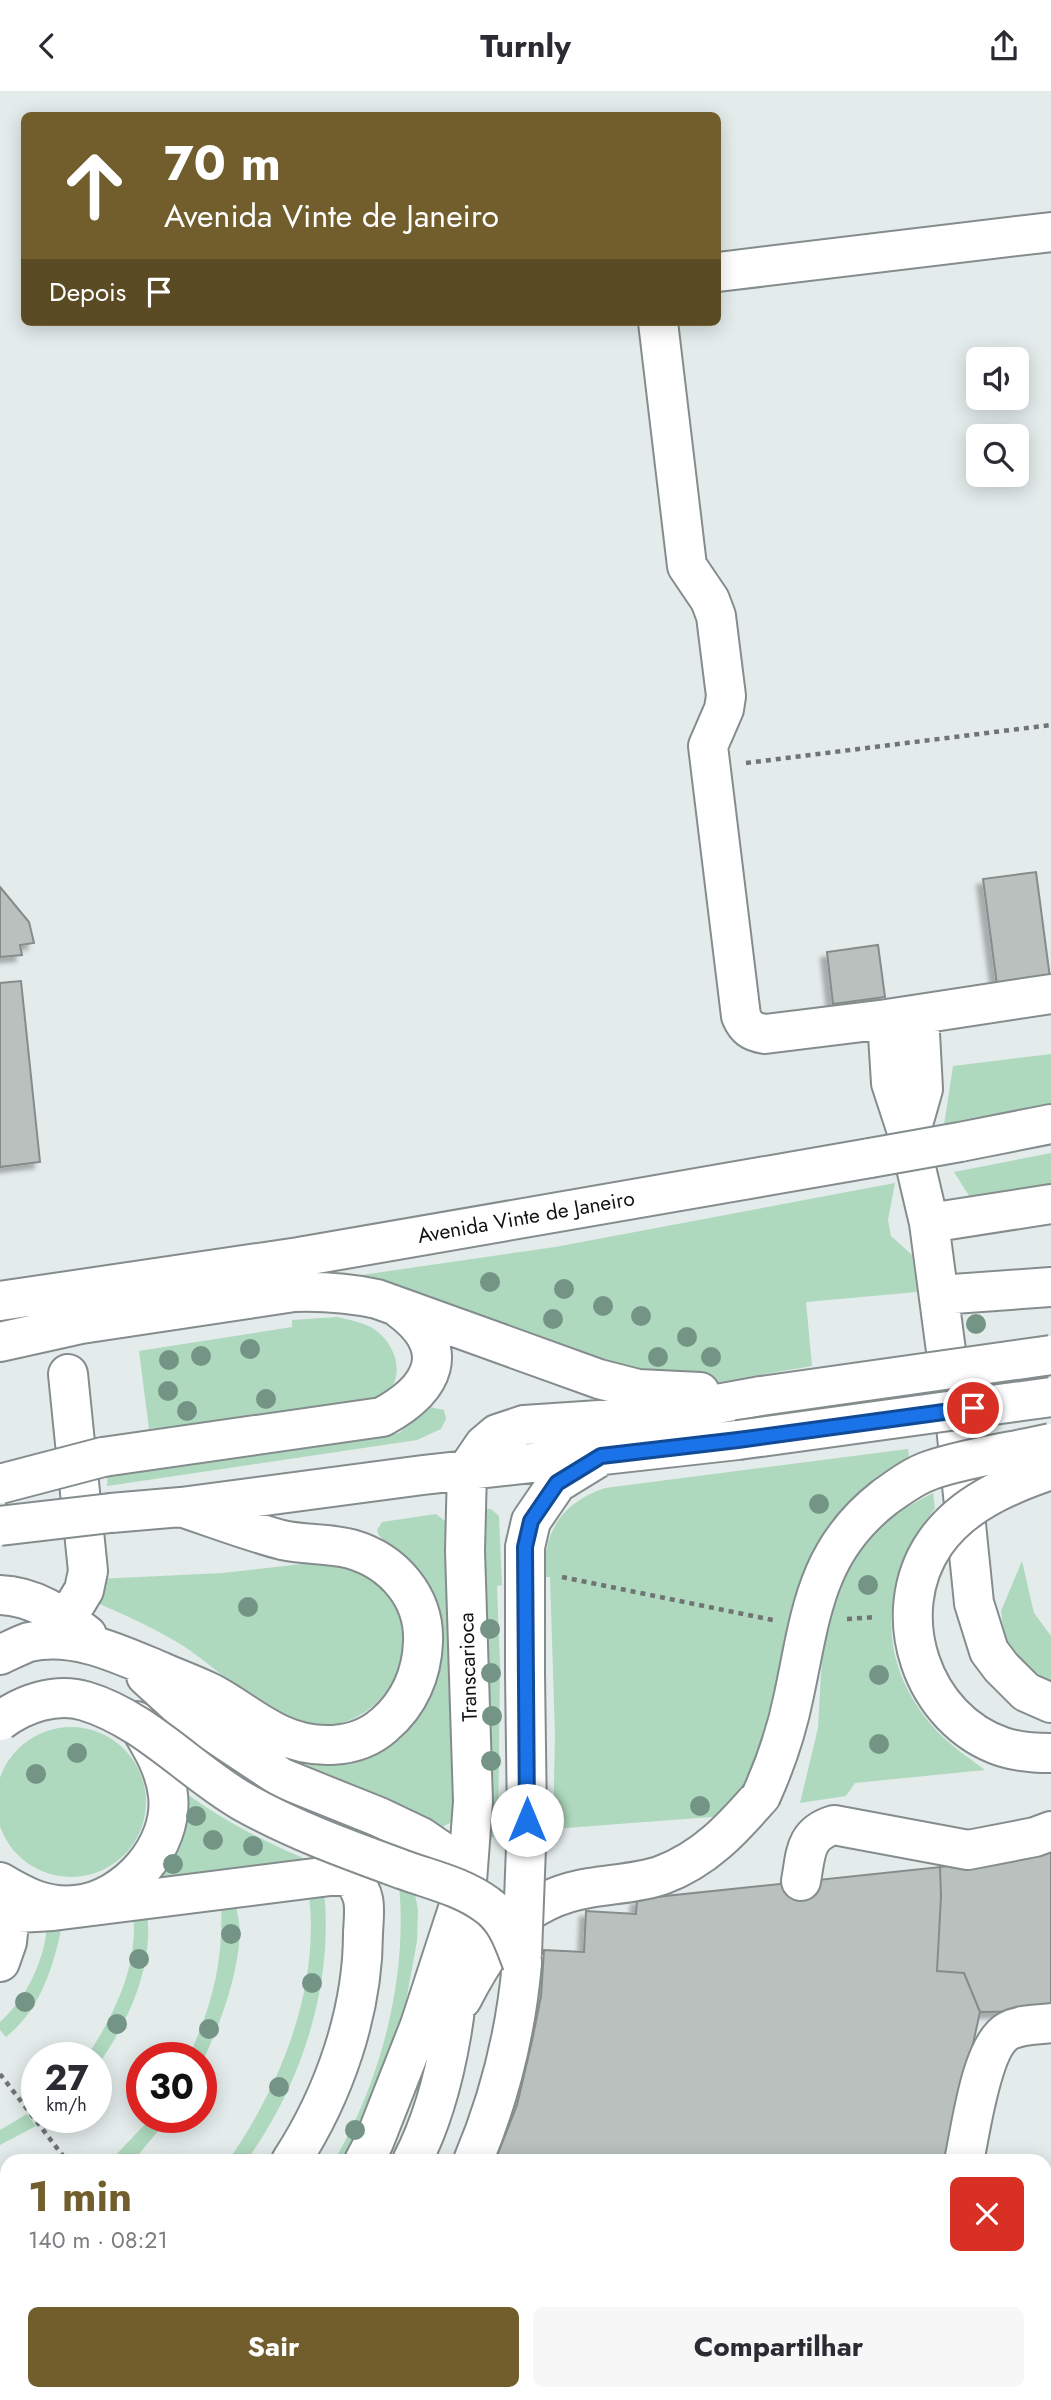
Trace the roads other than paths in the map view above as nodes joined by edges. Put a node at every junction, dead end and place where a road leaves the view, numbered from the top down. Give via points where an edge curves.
1 (1051, 232) edge
2 (721, 272) edge
3 (658, 326) edge
4 (1051, 994) edge
5 (903, 1017) junction
6 (1051, 1123) edge
7 (1051, 1204) edge
8 (929, 1223) junction
9 (1051, 1287) edge
10 (939, 1295) junction
11 (0, 1301) edge
12 (396, 1306) junction
13 (0, 1342) edge
14 (1051, 1356) edge
15 (68, 1374) dead end
16 (761, 1396) junction
17 (1051, 1397) edge
18 (1051, 1443) edge
19 (601, 1456) junction
20 (467, 1470) junction
21 (1051, 1470) edge
22 (0, 1484) edge
23 (181, 1507) junction
24 (0, 1527) edge
25 (0, 1595) edge
26 (67, 1618) junction
27 (113, 1652) junction
28 (0, 1655) edge
29 (1051, 1703) edge
30 (0, 1705) edge
31 (0, 1721) edge
32 (1051, 1753) edge
33 (1051, 1831) edge
34 (467, 1881) junction
35 (801, 1881) dead end
36 (4, 1903) edge
37 (0, 1962) edge
38 (522, 1963) junction
39 (457, 2010) junction
40 (1051, 2023) edge
41 (295, 2154) edge
42 (366, 2154) edge
43 (415, 2154) edge
44 (476, 2154) edge
45 (966, 2154) edge

1 - 2 street
3 - 5 street via 687,566 716,615 726,697 708,746 741,1016 749,1030 765,1034
4 - 5 street
5 - 8 street via 923,1089 909,1138
6 - 11 street, Avenida Vinte de Janeiro, bridge via 299,1257
7 - 8 street
8 - 10 street
9 - 10 street
10 - 29 street via 974,1603 989,1651 1000,1667 1026,1692
12 - 13 street via 348,1293 294,1292 81,1324
12 - 16 street via 638,1389
12 - 22 street, bridge via 428,1336 431,1367 415,1396 382,1417 103,1457
14 - 16 street, bridge
15 - 26 street via 88,1571 85,1590
16 - 20 street via 645,1417 524,1425 497,1434
17 - 19 street, bridge
18 - 39 street, bridge via 929,1470 900,1486 851,1527 816,1593 785,1732 761,1796 724,1838 661,1876 584,1888 532,1909 513,1923 481,1962
19 - 20 street
19 - 38 street, bridge via 557,1483 531,1521 525,1547 527,1820
20 - 23 street
20 - 34 street, Transcarioca via 472,1802
21 - 32 street, bridge via 960,1514 934,1544 924,1565 913,1619 920,1663 943,1706 976,1734 1003,1747
23 - 24 street, bridge
23 - 27 street via 284,1540 349,1549 387,1567 410,1590 419,1609 423,1661 412,1691 395,1715 370,1737 341,1745 311,1744 280,1735 210,1693
25 - 26 street via 15,1595
26 - 27 street
27 - 28 street via 60,1640 29,1643
27 - 34 street via 192,1719 282,1778 421,1837
30 - 36 street via 47,1689 77,1689 110,1701 136,1721 162,1768 169,1796 155,1852 119,1889 76,1905 28,1899
31 - 38 street, bridge via 33,1703 61,1698 83,1700 120,1715 240,1799 275,1818 468,1893 490,1906 511,1934
33 - 35 street via 968,1850 834,1825 815,1834 808,1844
34 - 39 street
34 - 42 street, Transcarioca via 402,2074
36 - 37 street via 7,1942
36 - 41 street via 53,1911 338,1875 351,1878 364,1896 358,1998 322,2105
38 - 44 street via 505,2073
39 - 43 street via 437,2098
40 - 45 street via 1017,2028 996,2041 987,2058

